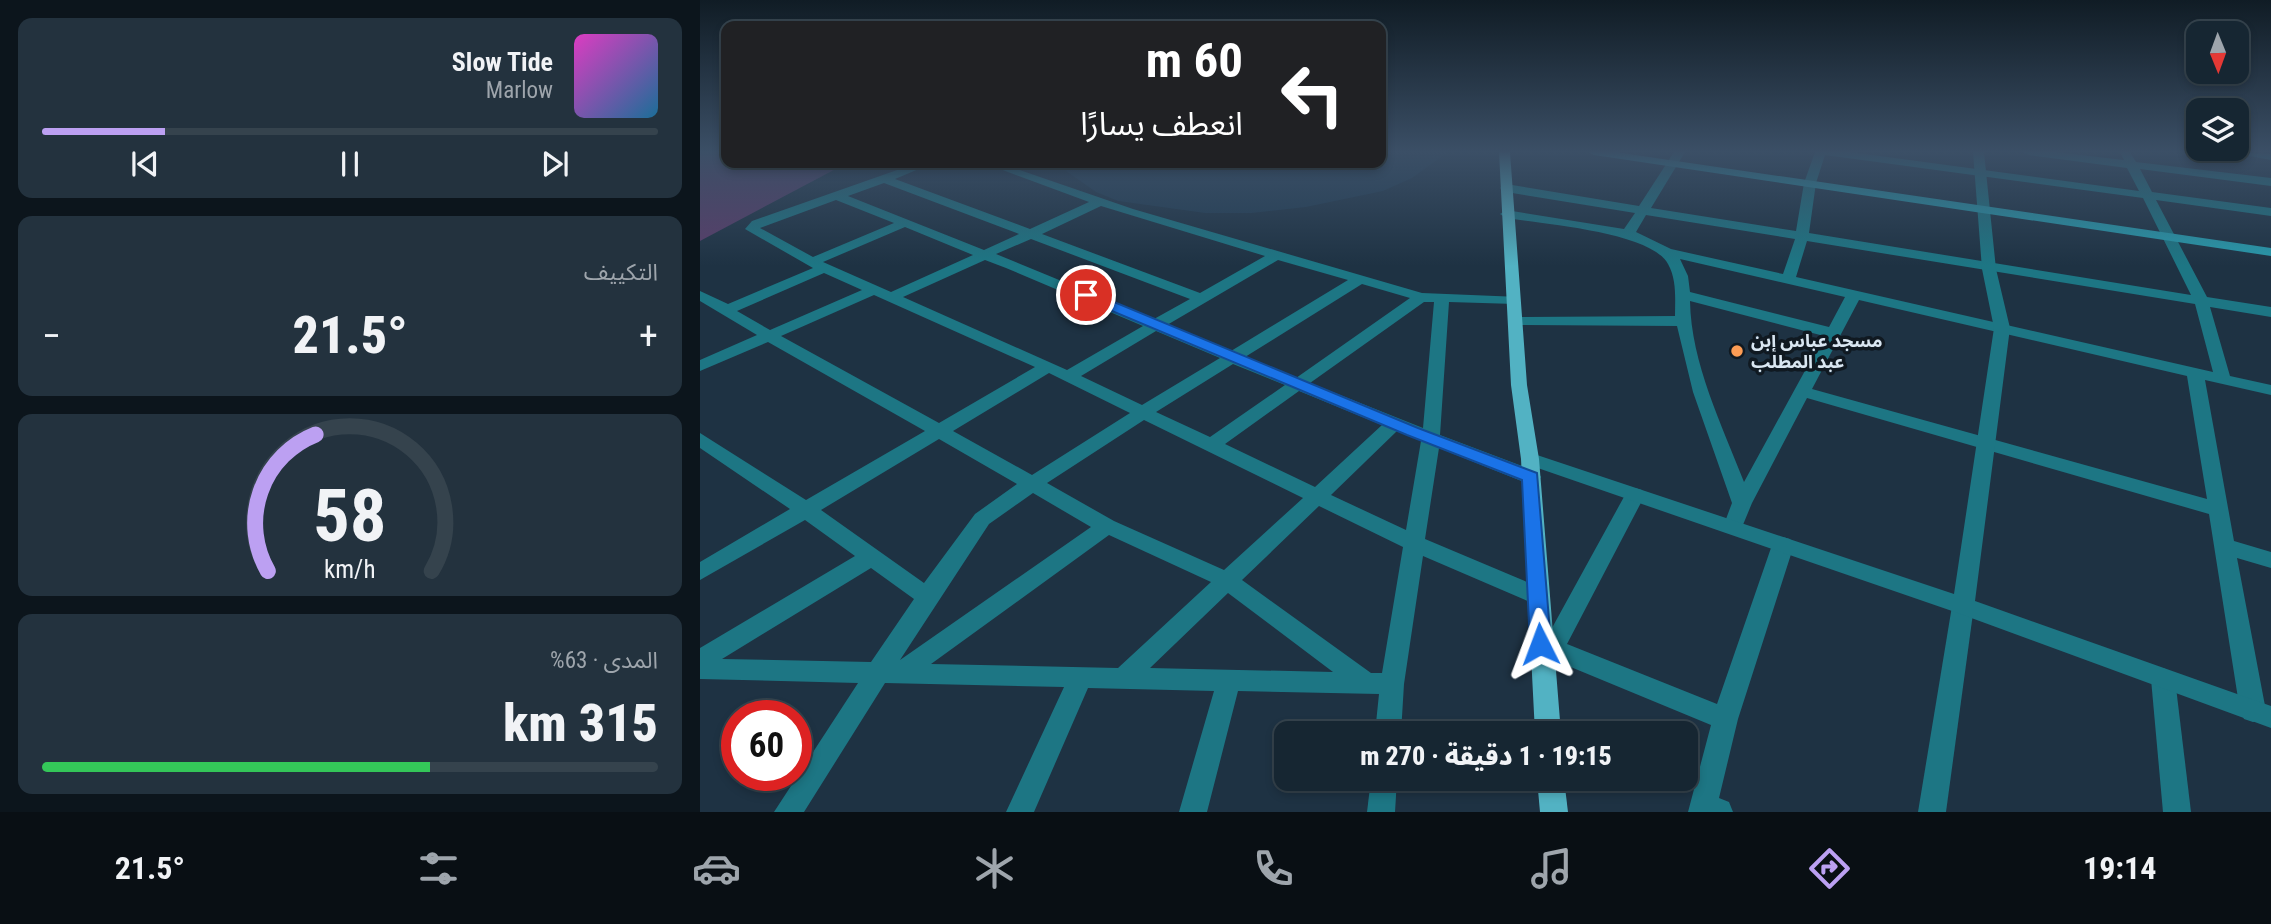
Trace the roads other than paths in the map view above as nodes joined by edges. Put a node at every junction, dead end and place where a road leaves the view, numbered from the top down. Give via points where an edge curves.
1 (853, 190) edge
2 (914, 190) edge
3 (1066, 190) edge
4 (1506, 190) edge
5 (1518, 190) edge
6 (1656, 190) edge
7 (1809, 190) edge
8 (1857, 190) edge
9 (1981, 190) edge
10 (2106, 190) edge
11 (2143, 190) edge
12 (838, 195) junction
13 (2146, 195) junction
14 (1100, 202) junction
15 (1982, 208) junction
16 (1643, 210) junction
17 (2271, 212) edge
18 (1506, 214) junction
19 (906, 222) junction
20 (1031, 234) junction
21 (1628, 234) junction
22 (1802, 237) junction
23 (2172, 237) junction
24 (1666, 252) junction
25 (2271, 252) edge
26 (988, 254) junction
27 (1276, 255) junction
28 (818, 265) junction
29 (1989, 269) junction
30 (1788, 279) junction
31 (1359, 280) junction
32 (873, 290) junction
33 (700, 295) edge
34 (1685, 295) junction
35 (1854, 295) junction
36 (1421, 296) junction
37 (892, 297) junction
38 (1203, 299) junction
39 (1442, 299) junction
40 (1514, 300) junction
41 (2202, 300) junction
42 (726, 309) junction
43 (2271, 312) edge
44 (1684, 321) junction
45 (1516, 322) junction
46 (1158, 326) junction
47 (2002, 328) junction
48 (1832, 334) junction
49 (767, 337) junction
50 (1234, 356) junction
51 (700, 366) edge
52 (1046, 368) junction
53 (2195, 372) junction
54 (1068, 376) junction
55 (2223, 379) junction
56 (1297, 383) junction
57 (2271, 390) edge
58 (1802, 391) junction
59 (1143, 412) junction
60 (1394, 424) junction
61 (939, 432) junction
62 (700, 439) edge
63 (1431, 439) junction
64 (1988, 444) junction
65 (1212, 445) junction
66 (1530, 468) junction
67 (1033, 483) junction
68 (1635, 495) junction
69 (1318, 496) junction
70 (1742, 503) junction
71 (2217, 509) junction
72 (806, 510) junction
73 (1107, 526) junction
74 (1733, 527) junction
75 (1414, 543) junction
76 (1783, 545) junction
77 (2225, 546) junction
78 (871, 557) junction
79 (2271, 560) edge
80 (700, 572) edge
81 (1226, 580) junction
82 (1538, 596) junction
83 (927, 597) junction
84 (1963, 606) junction
85 (1546, 647) junction
86 (700, 660) edge
87 (700, 669) edge
88 (889, 673) junction
89 (1081, 677) junction
90 (2162, 678) junction
91 (1122, 679) junction
92 (1229, 680) junction
93 (1365, 682) junction
94 (1392, 684) junction
95 (2262, 714) edge
96 (1725, 719) junction
97 (1389, 721) edge
98 (1548, 721) edge
99 (1383, 791) edge
100 (1552, 791) edge
101 (1708, 809) edge
102 (1938, 810) edge
103 (788, 812) edge
104 (1020, 812) edge
105 (1193, 812) edge
106 (1381, 812) edge
107 (1554, 812) edge
108 (2177, 812) edge

1 - 12 street
2 - 20 street
3 - 14 street
4 - 18 main road
5 - 16 street
6 - 16 street
7 - 22 street
8 - 15 main road
9 - 15 street
10 - 13 street
11 - 13 street
12 - 19 street
12 - 28 street via 751,228
13 - 17 street
13 - 23 street
14 - 20 street
14 - 27 street
15 - 23 main road
15 - 29 street
16 - 21 street
16 - 22 street
18 - 21 street
18 - 40 main road
19 - 26 street
19 - 28 street
20 - 26 street
20 - 38 street
21 - 24 street
22 - 29 street
22 - 30 street
23 - 25 main road
23 - 41 street
24 - 30 street
24 - 34 street via 1681,274
26 - 37 street
26 - 46 street
27 - 31 street
27 - 38 street
28 - 32 street
28 - 42 street
29 - 41 street
29 - 47 street
30 - 35 street
31 - 36 street
31 - 50 street
32 - 37 street
32 - 49 street
33 - 42 street
34 - 44 street
34 - 48 street
35 - 47 street
35 - 48 street
36 - 39 street
36 - 56 street
37 - 52 street
38 - 46 street
39 - 40 street
39 - 63 street
40 - 45 main road
41 - 43 street
41 - 55 street
42 - 49 street
44 - 45 street
44 - 70 street via 1707,407
45 - 66 main road
46 - 50 street
46 - 54 street
47 - 53 street
47 - 64 street
48 - 58 street
49 - 51 street
49 - 61 street
50 - 56 street
50 - 59 street
52 - 54 street
52 - 61 street
53 - 55 street
53 - 71 street
54 - 59 street
55 - 57 street
56 - 60 street
56 - 65 street
58 - 64 street
58 - 70 street
59 - 65 street
59 - 67 street
60 - 63 street
60 - 69 street
61 - 67 street
61 - 72 street
62 - 72 street
63 - 66 street
63 - 75 street
64 - 71 street
64 - 84 street
65 - 69 street
66 - 68 street
66 - 82 main road
67 - 73 street
67 - 83 street via 982,519
68 - 74 street
68 - 85 street
69 - 75 street
69 - 81 street
70 - 74 street
71 - 77 street
72 - 78 street
72 - 80 street
73 - 81 street
73 - 88 street
74 - 76 street
75 - 82 street
75 - 94 street
76 - 84 street
76 - 96 street
77 - 79 street
77 - 95 street
78 - 83 street
78 - 86 street
81 - 91 street
81 - 93 street
82 - 85 main road
83 - 88 street
84 - 90 street
84 - 102 street
85 - 96 street
85 - 98 main road
87 - 88 street
88 - 89 street
88 - 103 street
89 - 91 street
89 - 104 street
90 - 95 street
90 - 108 street
91 - 92 street
92 - 93 street
92 - 105 street
93 - 94 street
94 - 97 street
96 - 101 street
99 - 106 street
100 - 107 main road

